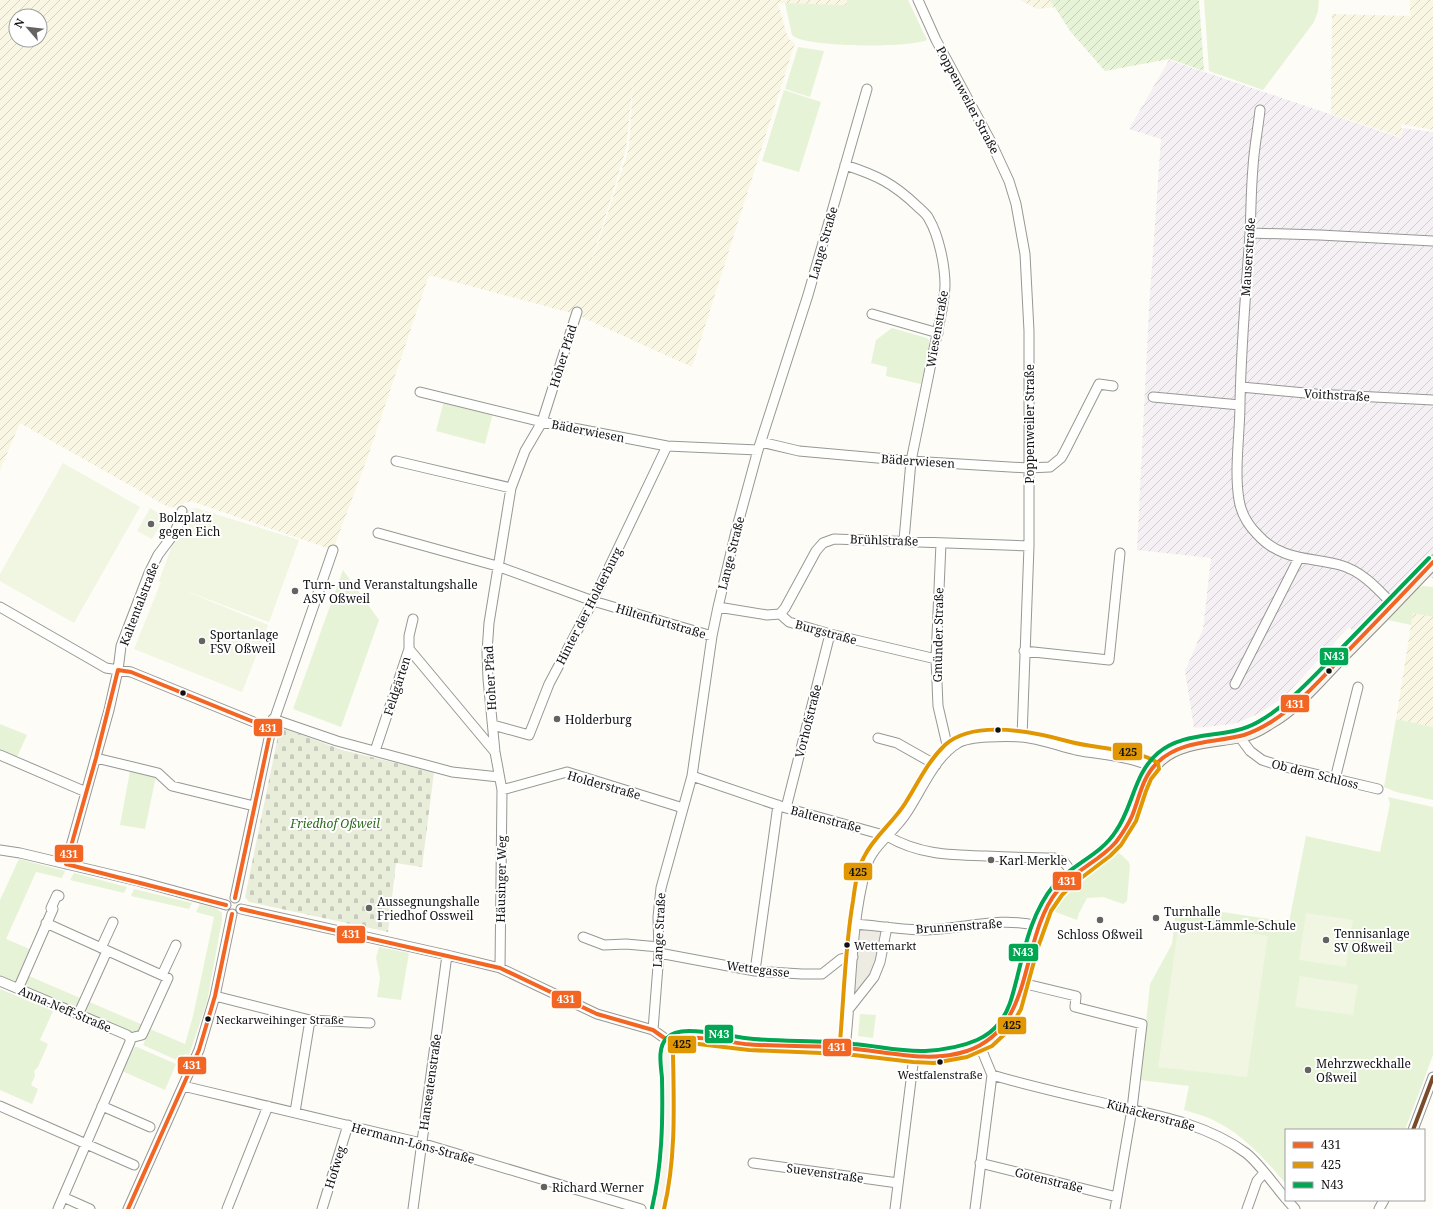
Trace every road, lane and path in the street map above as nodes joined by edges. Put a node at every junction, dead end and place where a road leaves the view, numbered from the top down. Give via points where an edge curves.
1 (918, 0) edge
2 (867, 89) dead end
3 (1260, 110) dead end
4 (845, 165) junction
5 (1250, 233) junction
6 (1433, 241) edge
7 (577, 312) dead end
8 (872, 314) dead end
9 (938, 334) junction
10 (1113, 386) dead end
11 (1240, 387) junction
12 (420, 392) dead end
13 (1153, 397) dead end
14 (1433, 400) edge
15 (1240, 405) junction
16 (542, 422) junction
17 (668, 446) junction
18 (759, 446) junction
19 (396, 461) dead end
20 (911, 461) junction
21 (1028, 468) junction
22 (511, 488) junction
23 (182, 511) dead end
24 (378, 533) dead end
25 (904, 540) junction
26 (942, 543) junction
27 (1029, 546) junction
28 (333, 550) dead end
29 (1120, 553) dead end
30 (1299, 558) junction
31 (1433, 562) edge
32 (497, 566) junction
33 (593, 601) junction
34 (1393, 605) junction
35 (0, 607) edge
36 (718, 607) junction
37 (780, 614) junction
38 (413, 620) dead end
39 (830, 634) junction
40 (712, 636) junction
41 (409, 649) junction
42 (1024, 651) junction
43 (936, 659) junction
44 (118, 670) junction
45 (1234, 684) dead end
46 (1358, 687) dead end
47 (274, 719) junction
48 (493, 725) junction
49 (271, 729) junction
50 (1239, 736) junction
51 (1022, 737) junction
52 (878, 738) dead end
53 (948, 749) junction
54 (375, 751) junction
55 (495, 752) junction
56 (0, 755) edge
57 (96, 758) junction
58 (936, 765) junction
59 (1153, 767) junction
60 (692, 776) junction
61 (499, 777) junction
62 (1335, 779) junction
63 (502, 790) junction
64 (1378, 790) dead end
65 (86, 792) junction
66 (254, 806) junction
67 (782, 807) junction
68 (683, 808) junction
69 (887, 836) junction
70 (0, 850) edge
71 (66, 864) junction
72 (1074, 875) junction
73 (59, 896) dead end
74 (235, 898) junction
75 (226, 905) junction
76 (241, 908) junction
77 (232, 914) junction
78 (113, 922) dead end
79 (46, 923) junction
80 (856, 924) junction
81 (1038, 926) junction
82 (887, 927) junction
83 (582, 937) dead end
84 (176, 946) dead end
85 (104, 949) junction
86 (659, 950) junction
87 (447, 954) junction
88 (853, 957) junction
89 (500, 968) junction
90 (754, 971) junction
91 (162, 975) junction
92 (0, 981) edge
93 (1022, 983) junction
94 (18, 989) junction
95 (215, 996) junction
96 (848, 1010) junction
97 (78, 1015) junction
98 (310, 1020) junction
99 (370, 1023) dead end
100 (653, 1030) junction
101 (130, 1038) junction
102 (670, 1042) junction
103 (980, 1046) junction
104 (845, 1048) junction
105 (914, 1056) junction
106 (992, 1075) junction
107 (1433, 1077) edge
108 (183, 1086) junction
109 (0, 1106) edge
110 (102, 1106) junction
111 (268, 1106) junction
112 (1132, 1109) junction
113 (295, 1112) junction
114 (348, 1125) junction
115 (150, 1127) dead end
116 (1413, 1129) edge
117 (421, 1143) junction
118 (86, 1144) junction
119 (980, 1162) junction
120 (753, 1163) dead end
121 (134, 1165) dead end
122 (1264, 1173) junction
123 (898, 1183) junction
124 (63, 1197) junction
125 (1117, 1197) junction
126 (1285, 1197) edge
127 (1289, 1201) edge
128 (58, 1209) edge
129 (90, 1209) edge
130 (128, 1209) edge
131 (227, 1209) edge
132 (322, 1209) edge
133 (413, 1209) edge
134 (641, 1209) edge
135 (658, 1209) edge
136 (895, 1209) edge
137 (975, 1209) edge
138 (1115, 1209) edge
139 (1247, 1209) edge
140 (1295, 1209) edge

1 - 21 street, Poppenweiler Straße via 936,40 990,140 1009,181 1016,204 1025,254 1029,331
2 - 4 street, Lange Straße
3 - 5 street, Mauserstraße via 1253,168
4 - 9 street, Wiesenstraße via 889,182 929,218 940,249 945,285
4 - 18 street, Lange Straße via 808,294
5 - 6 street
5 - 11 street, Mauserstraße
7 - 16 street, Hoher Pfad
8 - 9 street
9 - 20 street, Wiesenstraße
10 - 21 street, Bäderwiesen via 1099,384 1061,458 1050,467
11 - 14 street, Voithstraße
11 - 15 street, Mauserstraße
12 - 16 street, Bäderwiesen
13 - 15 street
15 - 30 street, Mauserstraße via 1238,487 1239,501 1245,517 1264,542
16 - 17 street, Bäderwiesen
16 - 22 street, Hoher Pfad via 525,452
17 - 18 street, Bäderwiesen
17 - 33 street, Hinter der Holderburg
18 - 20 street, Bäderwiesen
18 - 36 street, Lange Straße
19 - 22 street
20 - 21 street, Bäderwiesen
20 - 25 street, Wiesenstraße
21 - 27 street, Poppenweiler Straße
22 - 32 street, Hoher Pfad
23 - 44 street, Kaltentalstraße via 173,535 158,555 149,573 121,646
24 - 32 street
25 - 26 street, Brühlstraße
25 - 37 street, Brühlstraße via 834,539 823,544 816,551
26 - 27 street, Brühlstraße
26 - 43 street, Gmünder Straße
27 - 42 street, Poppenweiler Straße
28 - 47 street
29 - 42 street via 1109,660
30 - 34 street, Mauserstraße via 1340,565 1357,573
30 - 45 street
31 - 34 main road
32 - 33 street, Hiltenfurtstraße
32 - 48 street, Hoher Pfad via 487,652
33 - 40 street, Hiltenfurtstraße
33 - 48 street, Hinter der Holderburg via 549,684 529,735
34 - 50 main road via 1292,706 1274,720
35 - 44 street via 106,668
36 - 37 street, Burgstraße via 767,615
36 - 40 street, Lange Straße
37 - 39 street, Burgstraße via 789,622
38 - 41 street, Feldgärten
39 - 43 street, Burgstraße
39 - 67 street, Vorhofstraße
40 - 60 street, Lange Straße
41 - 54 street, Feldgärten
41 - 55 street
42 - 51 street, Poppenweiler Straße
43 - 53 street, Gmünder Straße via 938,706
44 - 49 street via 131,672
44 - 57 street, Kaltentalstraße
46 - 62 street
47 - 49 street
47 - 54 street
48 - 55 street, Hoher Pfad
49 - 66 street
50 - 59 main road via 1180,748 1160,758
50 - 62 street, Ob dem Schloss via 1250,751 1262,760
51 - 53 street via 968,739
51 - 59 street via 1138,761
52 - 58 street via 897,743
53 - 58 street
54 - 61 street via 452,772
55 - 61 street, Hoher Pfad
56 - 65 street
57 - 65 street, Kaltentalstraße
57 - 66 street via 158,773 172,786
58 - 69 street via 905,814
59 - 72 main road via 1140,789 1131,818 1116,841 1106,852
60 - 67 street, Baltenstraße
60 - 68 street, Lange Straße
61 - 63 street, Hoher Pfad
62 - 64 street, Ob dem Schloss
63 - 68 street, Holderstraße via 567,772
63 - 89 street, Häusinger Weg
65 - 71 street, Kaltentalstraße
66 - 74 street
67 - 69 street, Baltenstraße
67 - 90 street, Vorhofstraße
68 - 86 street, Lange Straße via 661,888 658,917
69 - 72 street, Baltenstraße via 919,850 945,855 1055,858 1064,862
69 - 80 street via 874,851 866,867
70 - 71 street
71 - 75 street
72 - 81 main road via 1057,891
73 - 79 street via 57,895 54,901
74 - 75 street via 230,899
74 - 76 street via 240,901
75 - 77 street
76 - 77 street
76 - 87 street
77 - 95 street
78 - 85 street
79 - 85 street
79 - 94 street
80 - 82 street, Brunnenstraße
80 - 88 street
81 - 82 street, Brunnenstraße via 1002,922 926,930
81 - 93 main road
82 - 96 street via 874,978
83 - 86 street, Wettegasse via 604,945 626,944
84 - 91 street
85 - 91 street
85 - 97 street
86 - 90 street, Wettegasse
86 - 100 street, Lange Straße
87 - 89 street
87 - 117 street, Hanseatenstraße
88 - 90 street, Wettegasse via 841,959 822,974
88 - 96 street
89 - 100 street via 597,1014
91 - 101 street via 168,978 142,1035
92 - 94 street, Anna-Neff-Straße
93 - 103 main road via 1015,1007 1004,1027
93 - 112 street via 1076,996 1075,1007 1142,1024
94 - 97 street, Anna-Neff-Straße
95 - 98 street
95 - 108 street via 199,1050
96 - 104 street
97 - 101 street, Anna-Neff-Straße
98 - 99 street
98 - 113 street
100 - 102 street
101 - 110 street
102 - 104 main road via 677,1038 690,1037 750,1044
102 - 135 main road via 667,1054 668,1150
103 - 105 main road via 938,1056
103 - 106 street
104 - 105 main road
105 - 123 street
106 - 112 street, Kühäckerstraße
106 - 119 street
107 - 116 street
108 - 111 street, Hermann-Löns-Straße
108 - 130 street
109 - 118 street
110 - 115 street
110 - 118 street
111 - 113 street, Hermann-Löns-Straße
111 - 131 street
112 - 122 street, Kühäckerstraße via 1192,1125 1219,1136 1247,1154
112 - 125 street
113 - 114 street, Hermann-Löns-Straße
114 - 117 street, Hermann-Löns-Straße
114 - 132 street, Hofweg
117 - 133 street, Hanseatenstraße
117 - 134 street, Hermann-Löns-Straße
118 - 121 street
118 - 124 street
119 - 125 street, Gotenstraße
119 - 137 street
120 - 123 street, Suevenstraße
122 - 126 street, Kühäckerstraße
122 - 139 street via 1257,1182
123 - 136 street
124 - 128 street
124 - 129 street
125 - 138 street
127 - 140 street, Kühäckerstraße

